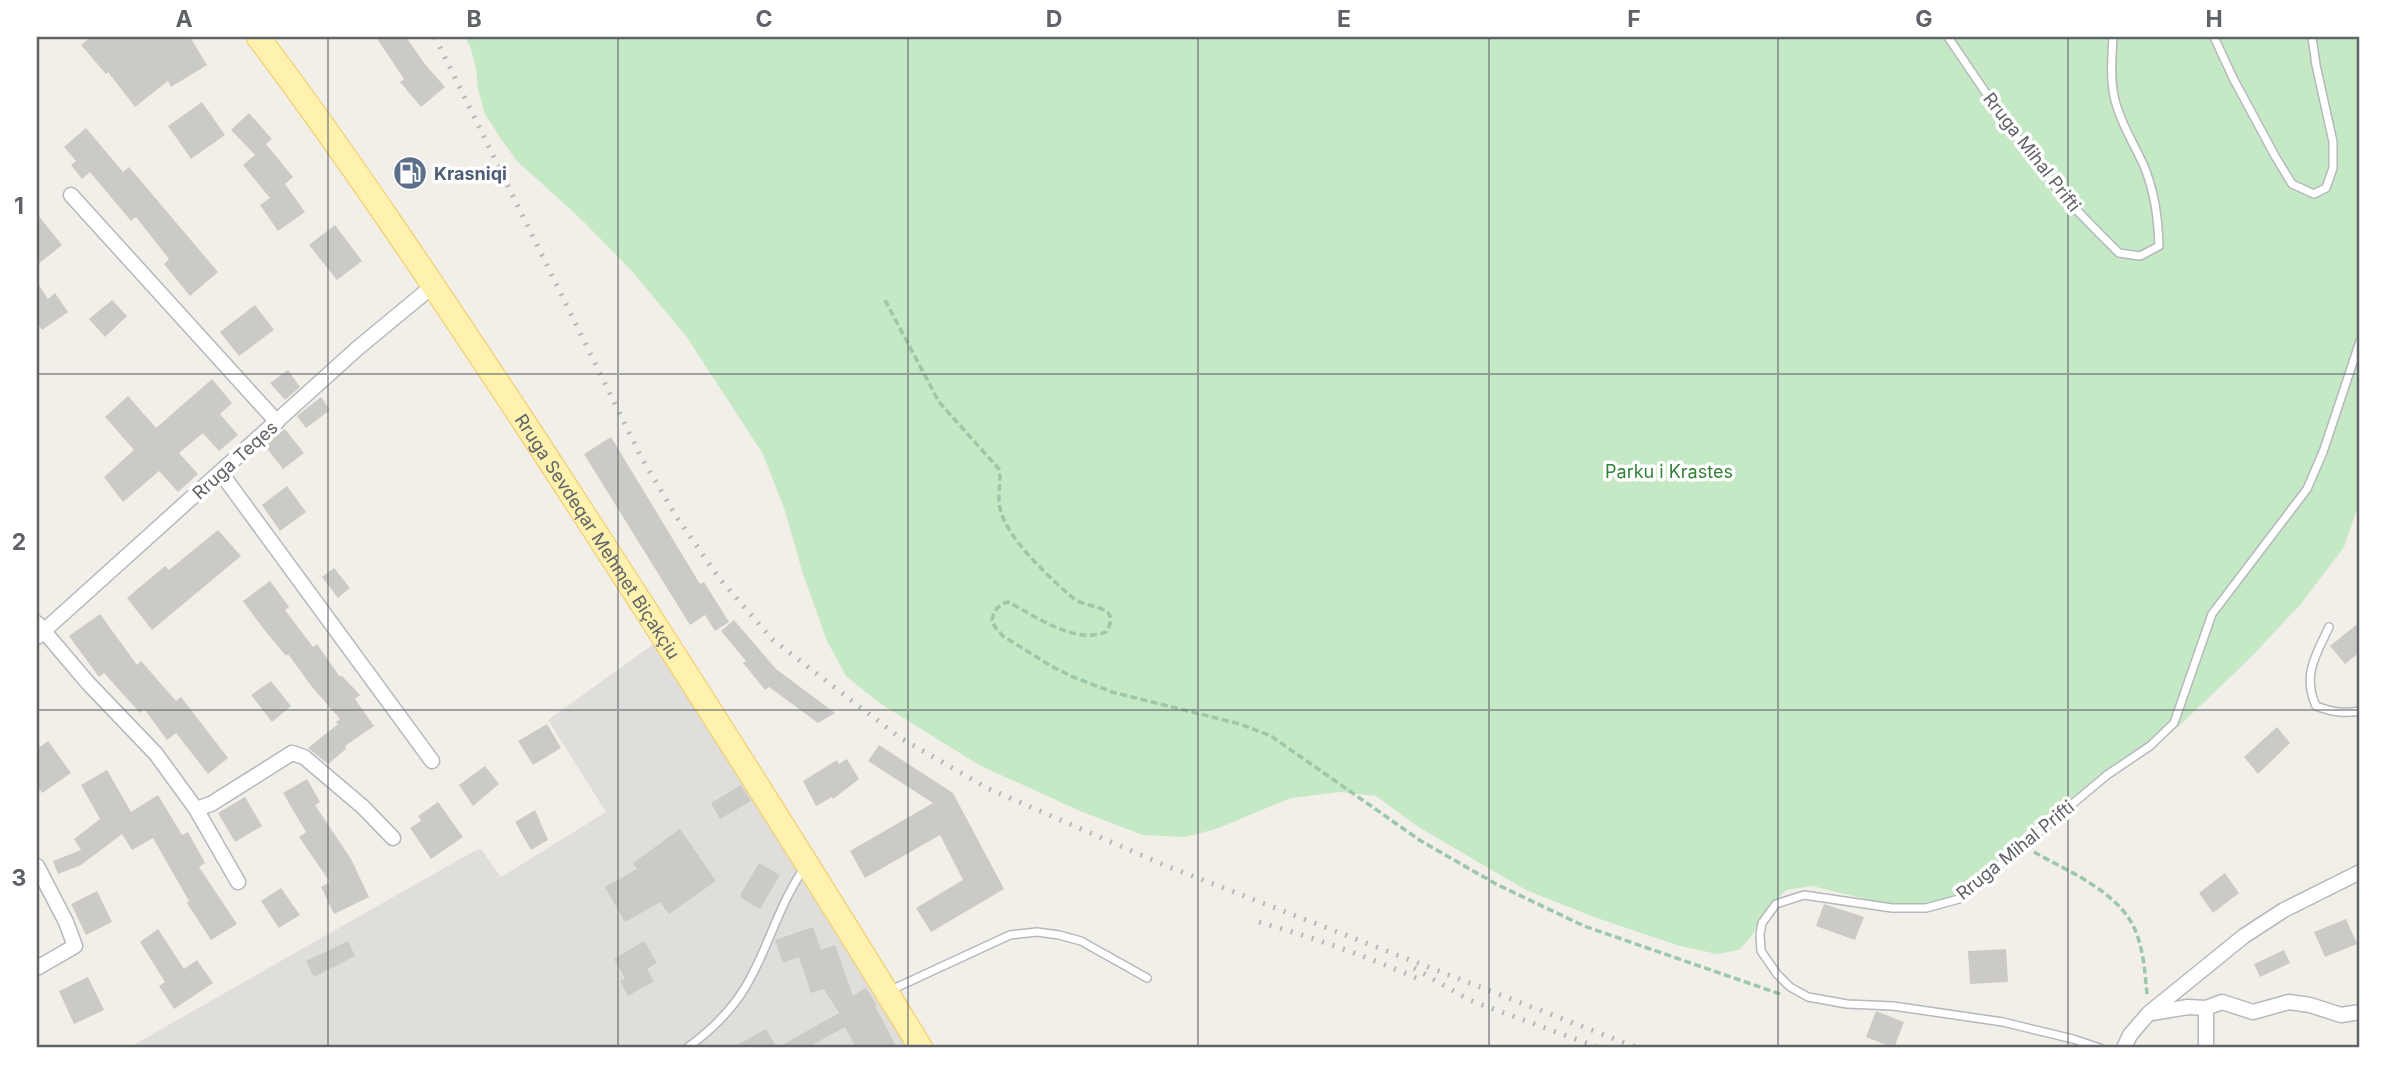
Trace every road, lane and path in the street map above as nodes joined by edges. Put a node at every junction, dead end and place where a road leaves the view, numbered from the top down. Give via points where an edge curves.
1 (258, 37) edge
2 (1948, 37) edge
3 (2113, 37) edge
4 (2214, 37) edge
5 (2312, 37) edge
6 (71, 195) dead end
7 (434, 285) junction
8 (885, 300) dead end
9 (2360, 341) edge
10 (277, 422) junction
11 (220, 473) junction
12 (2329, 627) dead end
13 (39, 630) edge
14 (2360, 711) edge
15 (432, 761) dead end
16 (195, 809) junction
17 (393, 838) dead end
18 (2021, 845) junction
19 (808, 864) junction
20 (37, 866) edge
21 (2360, 872) edge
22 (238, 882) dead end
23 (37, 968) edge
24 (1147, 978) dead end
25 (886, 992) junction
26 (1783, 995) dead end
27 (2206, 1008) junction
28 (2360, 1012) edge
29 (2149, 1013) junction
30 (687, 1048) edge
31 (920, 1048) edge
32 (2100, 1048) edge
33 (2124, 1048) edge
34 (2206, 1048) edge

1 - 7 main road, Rruga Sevdeqar Mehmet Biçakçiu
2 - 3 lane, Rruga Mihal Prifti via 2062,195 2119,254 2140,256 2158,246 2158,220 2155,197 2114,98
4 - 5 lane via 2292,184 2314,194 2326,188 2333,168 2333,142
6 - 10 street
7 - 10 street, Rruga Teqes
7 - 19 main road, Rruga Sevdeqar Mehmet Biçakçiu
8 - 26 path via 939,402 999,469 998,501 1014,536 1066,592 1111,617 1106,632 1090,636 1008,602 997,608 992,620 1003,636 1051,666 1112,692 1271,736 1421,841 1496,884 1584,926
9 - 18 lane, Rruga Mihal Prifti via 2307,489 2212,614 2174,723
10 - 11 street, Rruga Teqes
11 - 13 street, Rruga Teqes
11 - 15 street
12 - 14 lane via 2310,668 2310,692 2316,706 2343,714
13 - 16 street via 156,754
16 - 17 street via 211,804 292,753 304,757
16 - 22 street
18 - 29 path via 2089,883 2127,917 2137,933
18 - 32 lane, Rruga Mihal Prifti via 1959,899 1926,908 1892,908 1804,895 1776,904 1762,923 1761,951 1784,981 1808,997 2003,1022
19 - 25 main road, Rruga Sevdeqar Mehmet Biçakçiu
19 - 30 lane via 793,884 738,998
20 - 23 street via 75,946
21 - 29 street via 2244,936
24 - 25 lane via 1081,941 1037,932 1010,935
25 - 31 main road, Rruga Sevdeqar Mehmet Biçakçiu
27 - 28 street via 2221,1002 2253,1012 2289,1002 2341,1015
27 - 29 street
27 - 34 street
29 - 33 street

